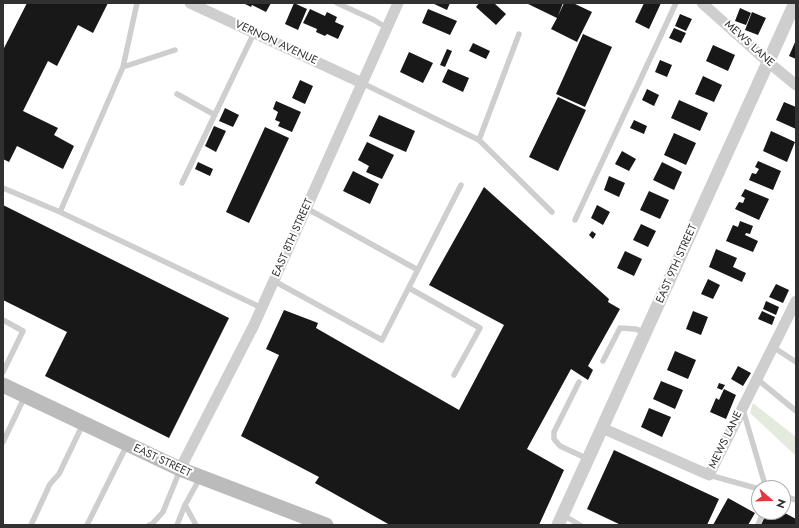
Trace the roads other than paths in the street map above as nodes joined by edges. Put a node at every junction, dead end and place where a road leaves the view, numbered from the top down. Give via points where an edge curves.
1 (137, 3) edge
2 (190, 3) edge
3 (337, 3) edge
4 (398, 3) edge
5 (676, 3) edge
6 (702, 3) edge
7 (795, 3) edge
8 (387, 28) junction
9 (254, 33) junction
10 (519, 34) dead end
11 (175, 50) dead end
12 (768, 62) junction
13 (123, 68) junction
14 (362, 83) junction
15 (796, 85) edge
16 (176, 94) dead end
17 (215, 115) junction
18 (479, 140) junction
19 (182, 183) dead end
20 (461, 185) dead end
21 (3, 188) edge
22 (306, 208) junction
23 (60, 212) junction
24 (552, 212) dead end
25 (575, 220) dead end
26 (418, 270) junction
27 (274, 281) junction
28 (409, 288) junction
29 (796, 301) edge
30 (262, 308) junction
31 (3, 320) edge
32 (646, 332) junction
33 (773, 347) junction
34 (603, 361) dead end
35 (796, 362) edge
36 (3, 372) edge
37 (454, 375) dead end
38 (757, 379) junction
39 (579, 382) dead end
40 (3, 385) edge
41 (25, 396) junction
42 (742, 408) junction
43 (796, 411) edge
44 (83, 424) junction
45 (602, 428) junction
46 (3, 442) edge
47 (127, 445) junction
48 (588, 459) junction
49 (180, 470) junction
50 (709, 475) junction
51 (200, 478) junction
52 (764, 480) edge
53 (751, 487) edge
54 (185, 505) junction
55 (561, 520) edge
56 (31, 525) edge
57 (87, 525) edge
58 (149, 525) edge
59 (177, 525) edge
60 (196, 525) edge
61 (326, 525) edge
62 (580, 525) edge

1 - 13 lane
2 - 9 street, VERNON AVENUE
3 - 8 lane
4 - 8 street, EAST 8TH STREET
5 - 25 lane
6 - 12 street, MEWS LANE
7 - 12 street, EAST 9TH STREET
8 - 14 street, EAST 8TH STREET
9 - 14 street, VERNON AVENUE
9 - 17 lane
10 - 18 lane
11 - 13 lane
12 - 15 street, MEWS LANE
12 - 32 street, EAST 9TH STREET
13 - 23 lane
14 - 18 lane
14 - 22 street, EAST 8TH STREET
16 - 17 lane
17 - 19 lane
18 - 24 lane
20 - 26 lane
21 - 23 lane
22 - 26 lane
22 - 27 street, EAST 8TH STREET
23 - 30 lane
26 - 28 lane
27 - 28 lane via 382,340
27 - 30 street, EAST 8TH STREET
28 - 37 lane via 480,328
29 - 33 street, MEWS LANE
30 - 49 street, EAST 8TH STREET
31 - 36 lane via 23,331
32 - 34 lane via 620,328
32 - 45 street, EAST 9TH STREET
33 - 35 lane
33 - 38 street, MEWS LANE
38 - 42 street, MEWS LANE
38 - 43 lane
39 - 48 lane via 554,432 554,439 560,446
40 - 41 main road, EAST STREET
41 - 44 main road, EAST STREET
41 - 46 lane
42 - 50 street, MEWS LANE
42 - 52 lane
44 - 47 main road, EAST STREET
44 - 56 lane
45 - 48 street, EAST 9TH STREET
45 - 50 street, MEWS LANE
47 - 49 main road, EAST STREET
47 - 57 lane
48 - 55 street, EAST 9TH STREET
49 - 51 main road, EAST STREET
49 - 58 lane via 163,512
50 - 53 lane
51 - 54 lane
51 - 61 main road, EAST STREET
54 - 59 lane
54 - 60 lane
55 - 62 lane

